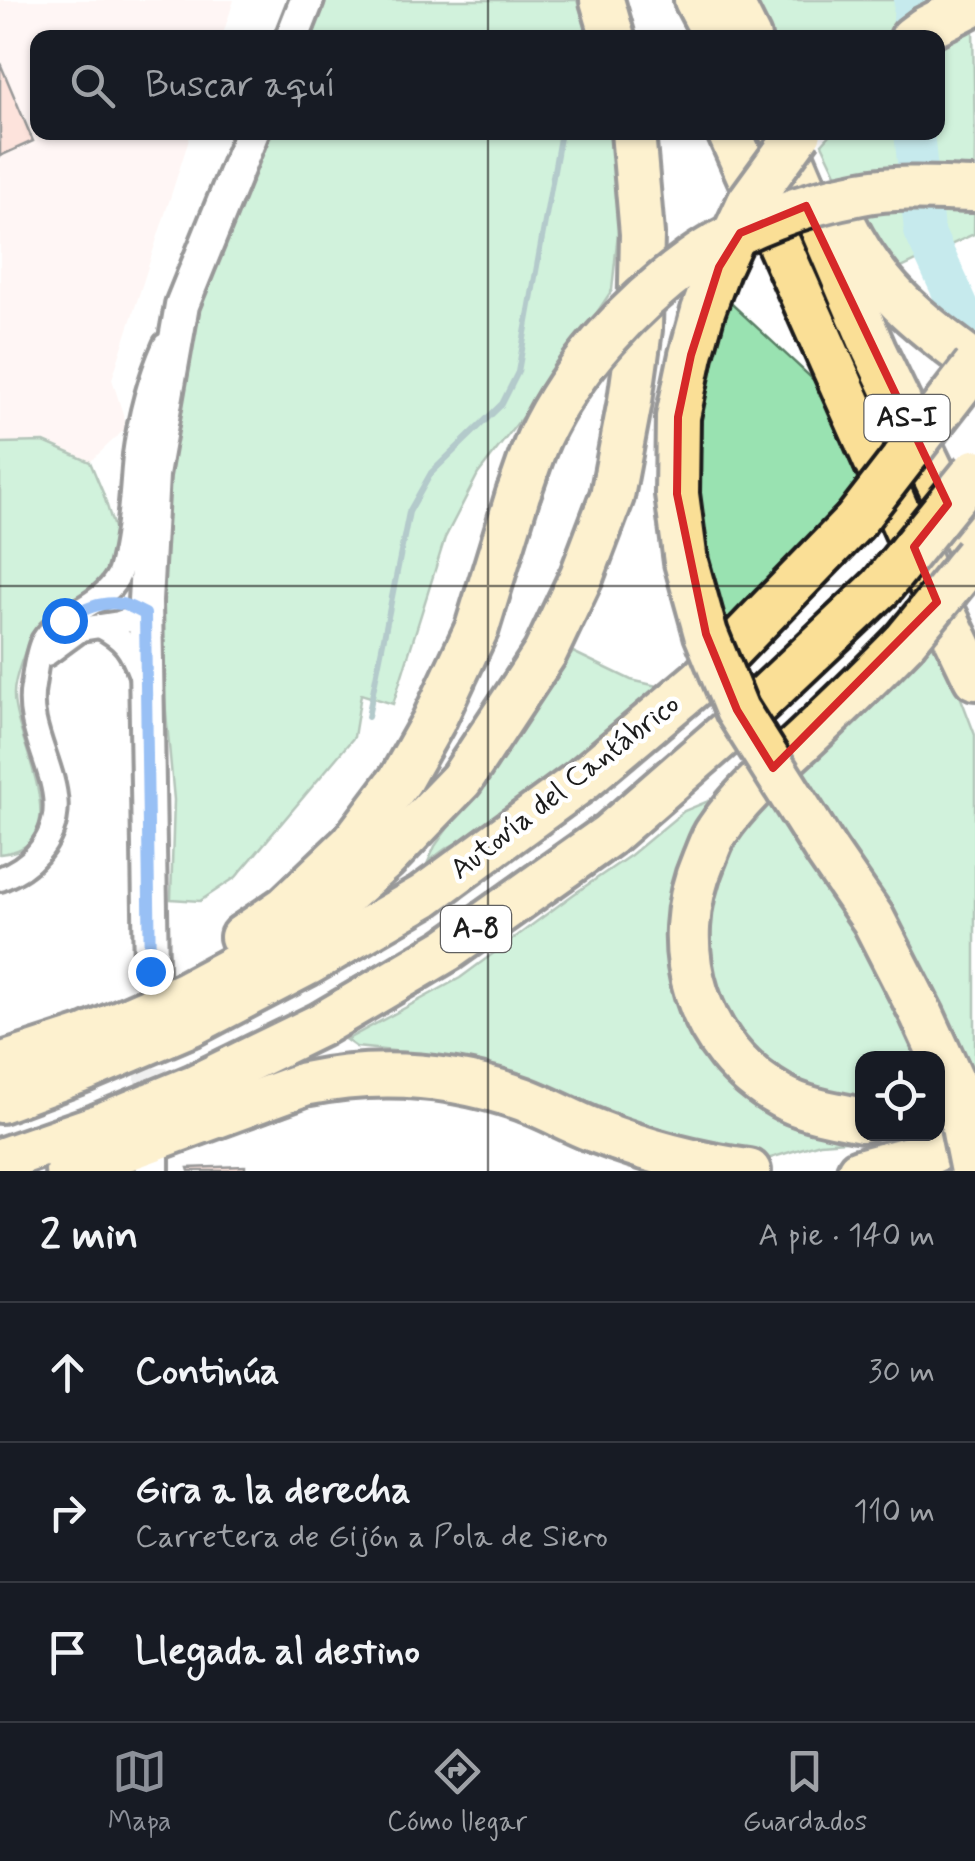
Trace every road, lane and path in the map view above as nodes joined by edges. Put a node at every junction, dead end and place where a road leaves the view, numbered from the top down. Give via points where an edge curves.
1 (307, 0) edge
2 (602, 0) edge
3 (665, 0) edge
4 (687, 0) edge
5 (696, 0) edge
6 (727, 0) edge
7 (975, 3) edge
8 (295, 30) edge
9 (611, 30) edge
10 (679, 30) edge
11 (697, 30) edge
12 (712, 30) edge
13 (737, 30) edge
14 (744, 30) edge
15 (926, 30) edge
16 (249, 140) edge
17 (634, 140) edge
18 (734, 140) edge
19 (770, 140) edge
20 (784, 140) edge
21 (793, 140) edge
22 (803, 140) edge
23 (975, 190) edge
24 (842, 274) junction
25 (182, 305) junction
26 (975, 364) edge
27 (975, 471) edge
28 (975, 558) edge
29 (930, 584) junction
30 (145, 614) junction
31 (94, 616) junction
32 (975, 678) edge
33 (146, 685) junction
34 (975, 702) edge
35 (0, 878) edge
36 (150, 971) dead end
37 (0, 1051) edge
38 (0, 1065) edge
39 (975, 1089) edge
40 (0, 1101) edge
41 (945, 1102) edge
42 (855, 1118) edge
43 (595, 1131) junction
44 (975, 1132) edge
45 (0, 1160) edge
46 (67, 1171) edge
47 (664, 1171) edge
48 (749, 1171) edge
49 (859, 1171) edge
50 (972, 1171) edge

1 - 8 street
2 - 9 highway
3 - 10 highway
4 - 11 highway
5 - 12 highway
6 - 13 highway
6 - 14 highway
7 - 15 highway
16 - 25 street
17 - 38 highway via 642,234 640,329 612,496 545,653 461,780 306,928 170,1000
18 - 29 highway, AS-I
19 - 24 highway
20 - 24 highway
21 - 50 highway, bridge via 749,202 690,355 678,417 677,494 686,562 737,710 874,920 922,1015 954,1087
22 - 26 highway via 882,284
23 - 37 highway, bridge via 864,192 808,205 740,232 648,297 602,342 539,437 477,628 433,722 352,844 286,906 222,951 71,1026
24 - 28 highway, AS-I
25 - 30 street via 152,474
25 - 31 street via 148,384 120,574
26 - 40 highway, Autovía del Cantábrico / A-8, bridge via 855,520 700,680 581,781 424,896 307,964 192,1024
27 - 45 highway, Autovía del Cantábrico / A-8, bridge via 881,587 609,836 447,950 320,1025 193,1087
28 - 42 highway, bridge via 863,686 748,792 714,834 693,884 689,969 722,1047 784,1098
29 - 32 highway, AS-I
29 - 34 highway
30 - 31 street via 121,604
30 - 33 street
31 - 33 street via 121,637
31 - 35 street via 38,664 32,691 56,792 55,818 48,841 28,865
33 - 36 street
39 - 41 highway
43 - 46 highway via 523,1099 456,1082 410,1075 338,1077
43 - 47 highway
43 - 48 highway via 677,1159
44 - 49 highway

